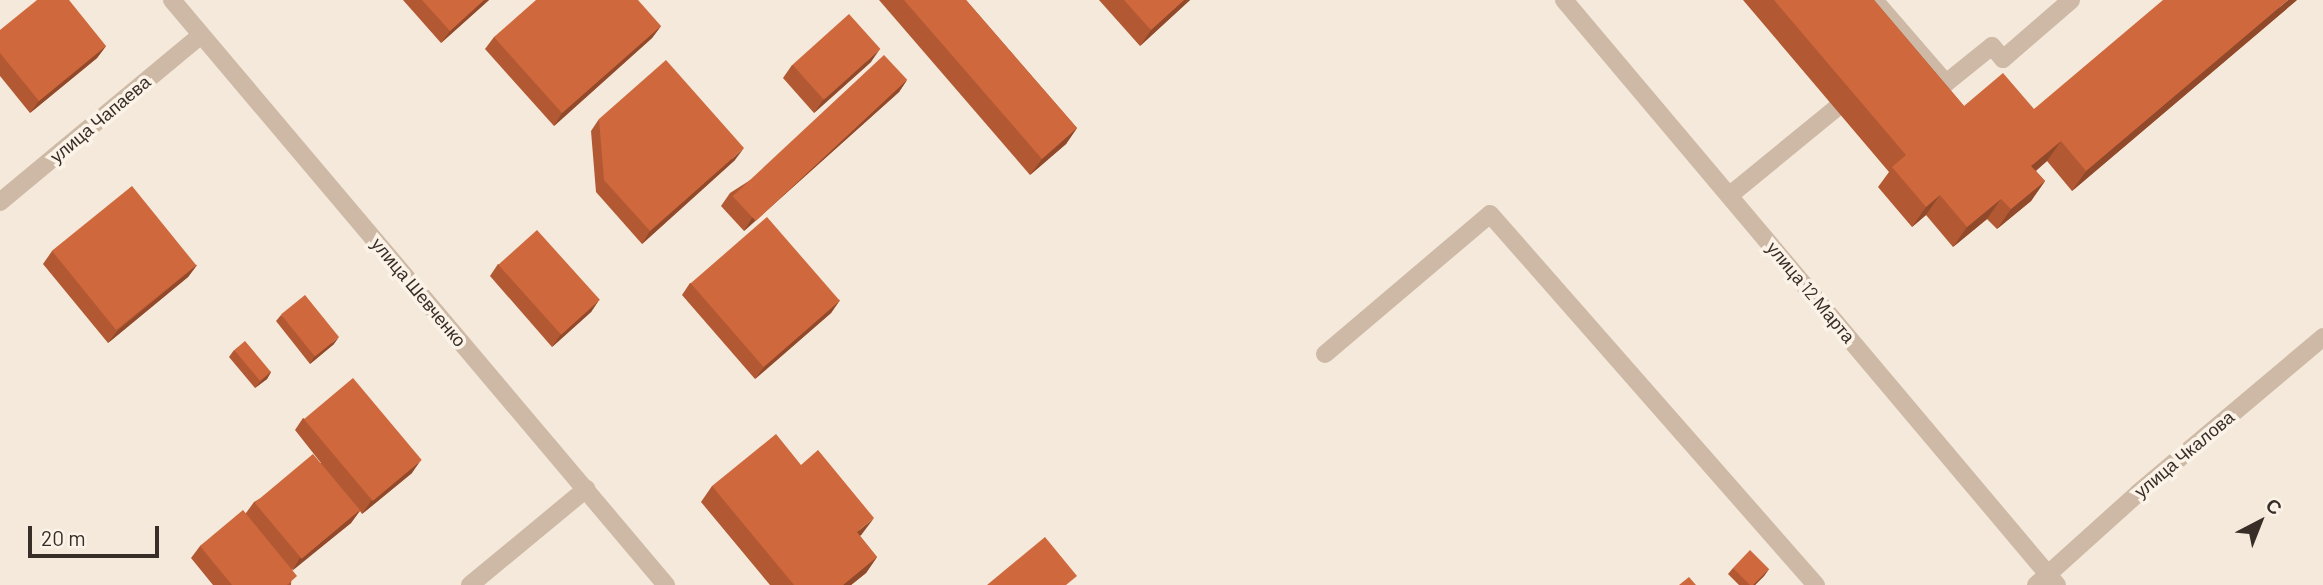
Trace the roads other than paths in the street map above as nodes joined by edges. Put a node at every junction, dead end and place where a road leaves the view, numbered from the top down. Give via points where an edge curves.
1 (172, 0) edge
2 (1564, 0) edge
3 (1874, 0) edge
4 (2071, 0) edge
5 (200, 36) junction
6 (1835, 109) dead end
7 (1730, 195) junction
8 (0, 202) edge
9 (2323, 337) edge
10 (1325, 354) dead end
11 (586, 489) junction
12 (2047, 581) edge
13 (470, 585) edge
14 (666, 585) edge
15 (1816, 585) edge

1 - 5 street, улица Шевченко
2 - 7 street, улица 12 Марта
3 - 4 street via 1906,47 1946,83 1992,46 2003,59
5 - 8 street, улица Чапаева
5 - 11 street, улица Шевченко
6 - 7 street
7 - 12 street, улица 12 Марта
9 - 12 street, улица Чкалова
10 - 15 street via 1490,214
11 - 13 street
11 - 14 street, улица Шевченко

